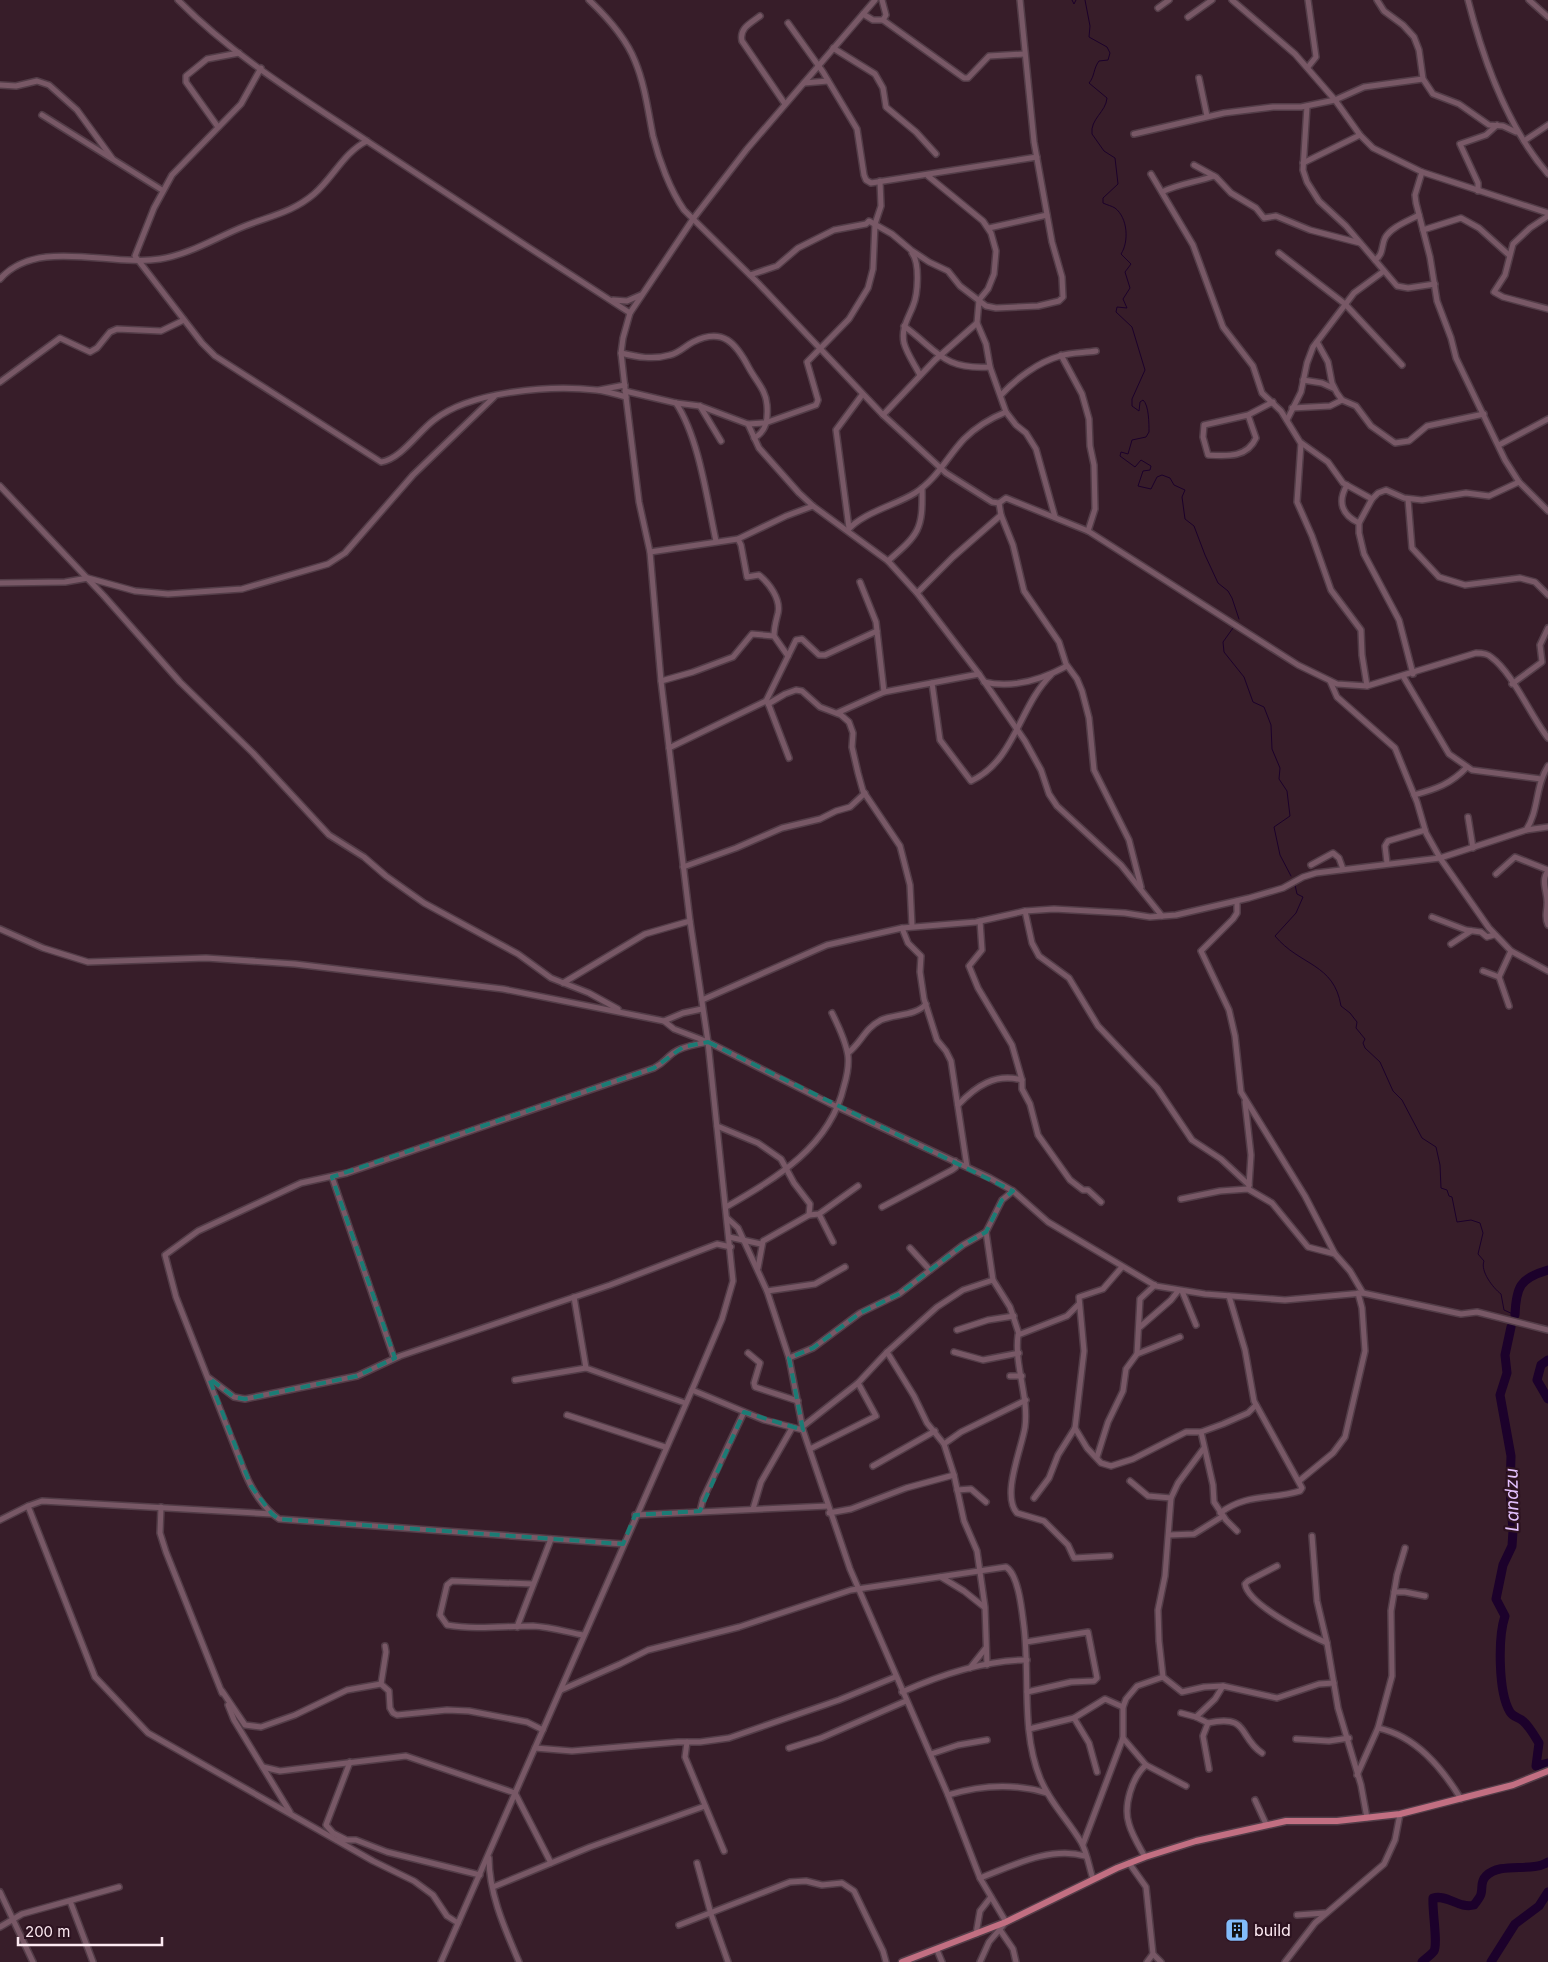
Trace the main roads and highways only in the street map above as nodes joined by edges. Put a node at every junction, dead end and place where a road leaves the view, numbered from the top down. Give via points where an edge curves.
1 (1548, 1771) edge
2 (902, 1962) edge

1 - 2 main road via 1400,1814 1338,1822 1266,1824 1145,1856 1006,1922

